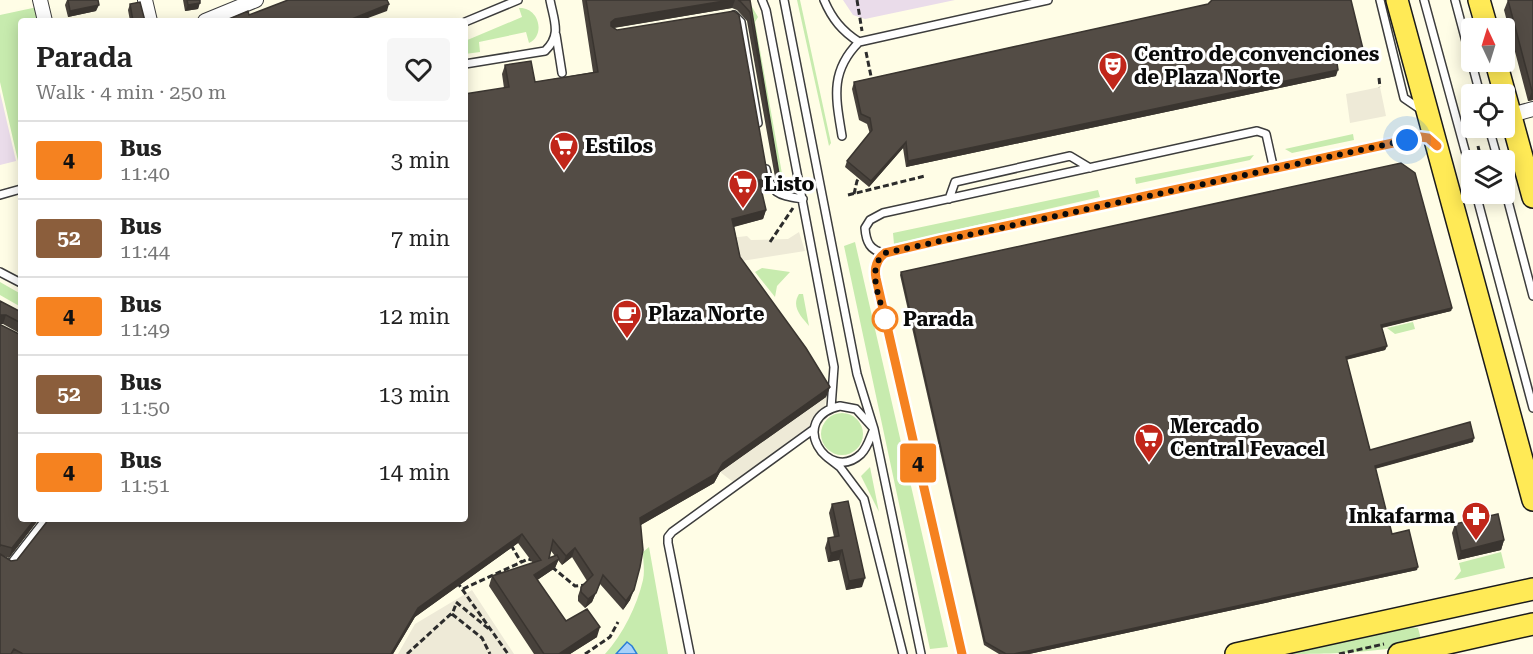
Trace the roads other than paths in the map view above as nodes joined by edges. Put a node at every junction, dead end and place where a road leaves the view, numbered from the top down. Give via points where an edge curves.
1 (40, 0) edge
2 (145, 0) edge
3 (256, 0) edge
4 (518, 0) edge
5 (550, 0) edge
6 (762, 0) edge
7 (784, 0) edge
8 (824, 0) edge
9 (1048, 0) edge
10 (1380, 0) edge
11 (1397, 0) edge
12 (1424, 0) edge
13 (1455, 0) edge
14 (1483, 1) edge
15 (722, 16) edge
16 (44, 18) edge
17 (149, 18) edge
18 (212, 18) edge
19 (1486, 18) edge
20 (468, 21) edge
21 (556, 35) junction
22 (859, 42) junction
23 (468, 64) edge
24 (562, 73) dead end
25 (1477, 84) edge
26 (1533, 109) edge
27 (1515, 114) edge
28 (1428, 115) junction
29 (759, 126) edge
30 (1515, 130) edge
31 (842, 136) dead end
32 (1437, 146) junction
33 (1465, 150) edge
34 (765, 161) edge
35 (1090, 168) junction
36 (1274, 170) junction
37 (18, 190) edge
38 (0, 195) edge
39 (1533, 197) edge
40 (803, 199) junction
41 (949, 199) junction
42 (1479, 204) edge
43 (1509, 204) edge
44 (885, 253) junction
45 (0, 272) edge
46 (18, 281) edge
47 (1533, 296) edge
48 (831, 408) junction
49 (1533, 408) edge
50 (814, 429) junction
51 (874, 429) junction
52 (827, 458) junction
53 (1533, 500) edge
54 (44, 522) edge
55 (0, 559) edge
56 (1533, 589) edge
57 (1419, 615) junction
58 (1533, 624) edge
59 (1395, 648) edge
60 (1426, 648) junction
61 (690, 654) edge
62 (903, 654) edge
63 (921, 654) edge
64 (962, 654) edge
65 (1236, 654) edge

1 - 16 street
2 - 17 street
3 - 18 street
4 - 20 lane
5 - 21 lane
6 - 40 lane
7 - 51 lane via 857,374
8 - 22 lane via 838,25
9 - 22 lane
10 - 28 lane via 1404,98
11 - 28 main road
12 - 33 lane
13 - 25 lane
14 - 19 main road
15 - 29 lane via 733,14 741,22
21 - 23 lane via 544,51
21 - 24 lane
22 - 31 lane via 843,61 837,79
26 - 27 street
28 - 32 main road
30 - 39 main road
32 - 36 lane via 1421,137
32 - 53 main road
34 - 40 lane via 769,184 779,195
35 - 36 lane via 1260,131 1267,137
35 - 41 lane
35 - 41 lane via 1070,156 954,182
36 - 44 lane
37 - 38 lane
40 - 48 lane via 834,368
41 - 44 lane via 883,213 870,220 866,226 869,245
42 - 49 lane
43 - 47 lane
44 - 64 lane via 876,262 876,278
45 - 46 lane
48 - 50 lane via 817,420
48 - 51 lane via 848,406
50 - 52 lane via 816,445
50 - 61 lane via 669,537
51 - 52 lane via 866,447 853,459
51 - 63 lane
52 - 62 lane via 840,467 864,500
54 - 55 lane via 10,565
56 - 57 main road
57 - 60 main road via 1432,629 1432,640
57 - 65 main road
58 - 60 main road
59 - 60 main road

